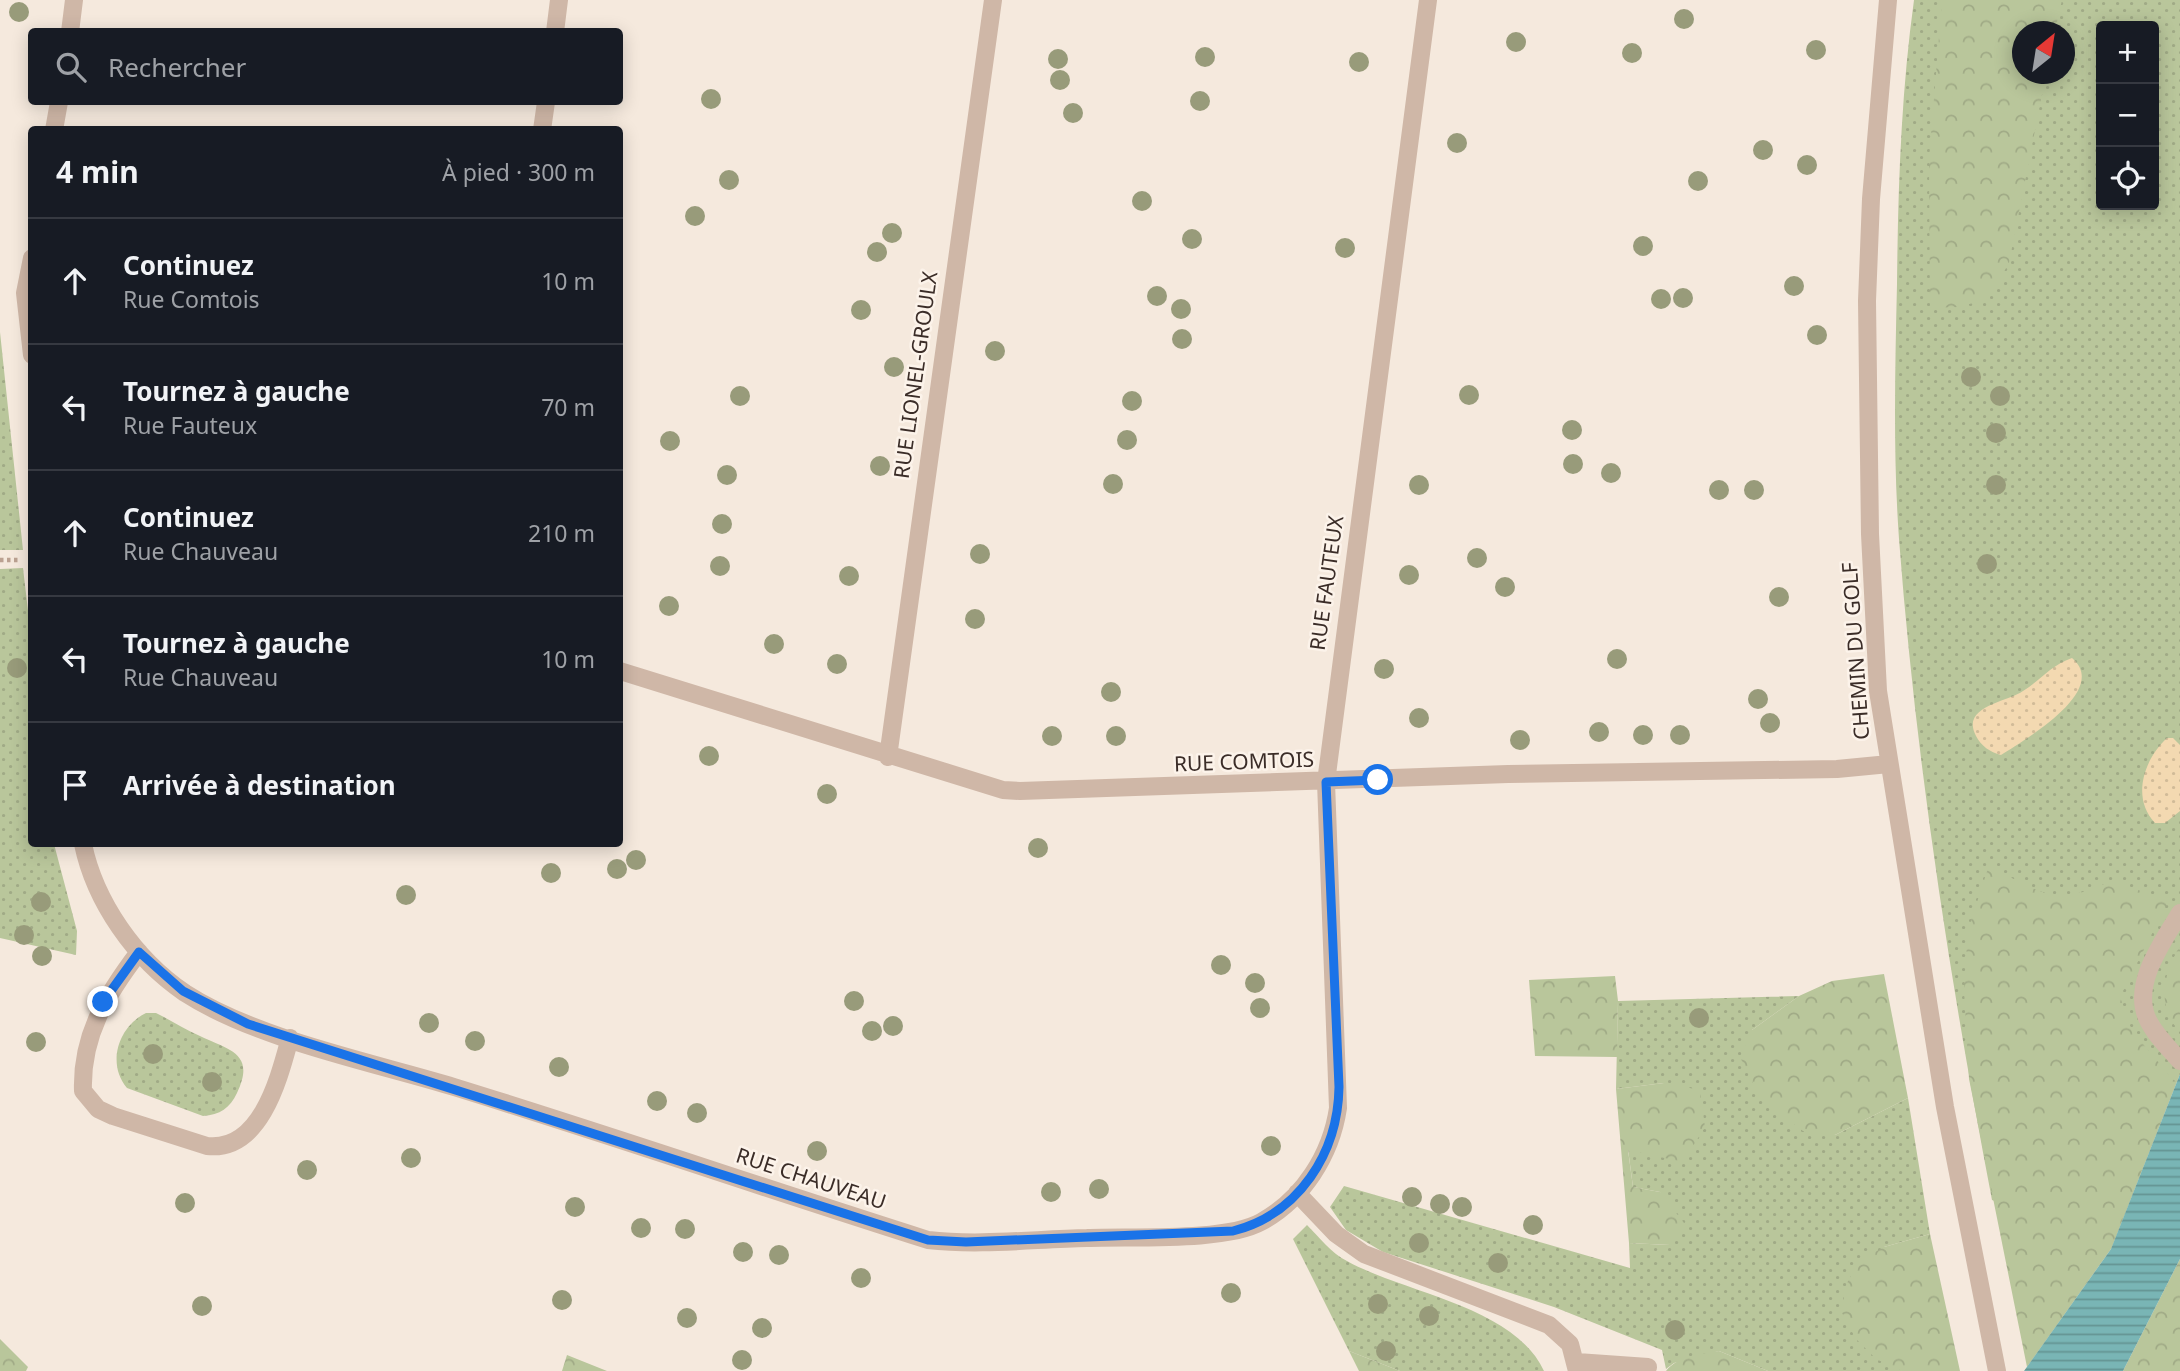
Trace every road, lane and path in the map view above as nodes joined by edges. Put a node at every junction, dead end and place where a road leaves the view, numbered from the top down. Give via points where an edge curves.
1 (74, 0) edge
2 (559, 0) edge
3 (993, 0) edge
4 (1428, 0) edge
5 (1888, 0) edge
6 (70, 28) edge
7 (556, 28) edge
8 (58, 105) edge
9 (545, 105) edge
10 (55, 126) edge
11 (542, 126) edge
12 (28, 281) edge
13 (28, 314) edge
14 (0, 560) edge
15 (21, 560) dead end
16 (623, 672) edge
17 (888, 757) junction
18 (1889, 764) junction
19 (1326, 782) junction
20 (84, 847) edge
21 (2180, 913) edge
22 (139, 952) junction
23 (290, 1038) junction
24 (2180, 1061) edge
25 (1315, 1171) joint
26 (1297, 1193) junction
27 (1577, 1366) edge
28 (1648, 1367) dead end
29 (1997, 1371) edge

1 - 6 street
2 - 7 street
3 - 17 street, RUE LIONEL-GROULX
4 - 19 street, RUE FAUTEUX
5 - 18 street, CHEMIN DU GOLF via 1867,301 1870,534 1878,691
8 - 10 street
9 - 11 street
12 - 13 street
14 - 15 path
16 - 17 street, RUE COMTOIS
17 - 19 street, RUE COMTOIS via 1020,792
18 - 19 street, RUE COMTOIS
18 - 29 street, CHEMIN DU GOLF via 1945,1107
19 - 25 street, RUE FAUTEUX via 1338,1108 1331,1141
20 - 22 street, RUE CHAUVEAU via 105,904
21 - 24 street via 2143,993 2153,1028
22 - 23 street, RUE CHAUVEAU via 205,1005
22 - 23 street via 93,1021 83,1091 98,1109 223,1148 258,1119 272,1094
23 - 26 street, RUE CHAUVEAU via 928,1240 1233,1231 1258,1223
25 - 26 street, RUE CHAUVEAU
26 - 27 street via 1348,1245 1549,1325 1570,1344
27 - 28 street

